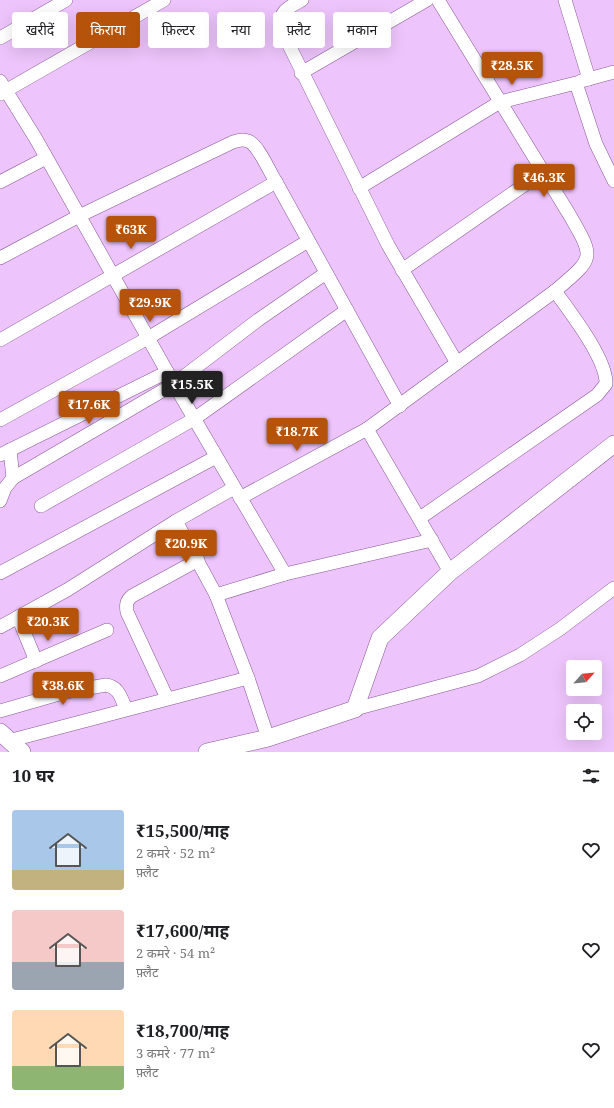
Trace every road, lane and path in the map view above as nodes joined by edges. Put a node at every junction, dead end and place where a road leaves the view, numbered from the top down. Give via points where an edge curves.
1 (66, 0) edge
2 (164, 0) edge
3 (302, 0) edge
4 (427, 0) edge
5 (438, 0) edge
6 (565, 0) edge
7 (0, 38) edge
8 (614, 72) edge
9 (301, 73) junction
10 (589, 79) junction
11 (576, 83) junction
12 (2, 89) edge
13 (500, 102) junction
14 (46, 158) junction
15 (543, 172) junction
16 (614, 181) edge
17 (0, 182) edge
18 (276, 182) junction
19 (359, 188) junction
20 (79, 216) junction
21 (308, 241) junction
22 (0, 258) edge
23 (402, 270) junction
24 (326, 273) junction
25 (112, 275) junction
26 (555, 291) junction
27 (347, 310) junction
28 (148, 338) junction
29 (0, 340) edge
30 (457, 363) junction
31 (167, 372) junction
32 (174, 384) junction
33 (400, 406) junction
34 (194, 419) junction
35 (0, 420) edge
36 (367, 428) junction
37 (614, 444) edge
38 (5, 453) edge
39 (216, 456) junction
40 (13, 478) junction
41 (237, 493) junction
42 (0, 501) edge
43 (41, 506) dead end
44 (420, 518) junction
45 (176, 521) junction
46 (432, 540) junction
47 (198, 560) junction
48 (450, 572) junction
49 (0, 573) edge
50 (285, 574) junction
51 (614, 588) edge
52 (216, 595) junction
53 (18, 617) junction
54 (0, 627) edge
55 (107, 630) dead end
56 (36, 661) junction
57 (0, 676) edge
58 (248, 678) junction
59 (167, 698) junction
60 (126, 709) junction
61 (355, 709) junction
62 (0, 711) edge
63 (4, 736) edge
64 (268, 738) junction
65 (22, 752) edge
66 (207, 752) edge

1 - 7 street
2 - 12 street
3 - 9 street via 289,7 280,20 281,29
4 - 9 street
5 - 13 street
6 - 10 street
8 - 10 street
9 - 19 street
10 - 11 street
11 - 13 street
11 - 16 street via 596,144
12 - 14 street
13 - 15 street
13 - 19 street
14 - 17 street
14 - 20 street
15 - 23 street
15 - 26 street via 585,241 588,251 582,268
18 - 20 street via 255,146 248,141 240,140
18 - 21 street
18 - 25 street
19 - 23 street
20 - 22 street
20 - 25 street
21 - 24 street
21 - 28 street
23 - 30 street
24 - 27 street
24 - 32 street via 258,320
25 - 28 street
25 - 29 street
26 - 30 street
26 - 44 street via 604,369 606,384 597,395
27 - 33 street
27 - 34 street
28 - 31 street
28 - 35 street
30 - 33 street
31 - 32 street
31 - 38 street
32 - 34 street
32 - 40 street
33 - 36 street
34 - 39 street
34 - 43 street
36 - 41 street
36 - 44 street
37 - 48 street
38 - 40 street
39 - 41 street
39 - 49 street
40 - 42 street via 5,488
41 - 45 street
41 - 50 street
44 - 46 street
45 - 47 street
45 - 53 street via 67,590
46 - 48 street
46 - 50 street
47 - 52 street
47 - 59 street via 127,600 127,612
48 - 61 street via 380,638
50 - 52 street
51 - 61 street via 560,630 520,655 478,676
52 - 58 street
53 - 54 street
53 - 56 street
55 - 56 street
56 - 57 street
58 - 59 street
58 - 64 street
59 - 60 street
60 - 62 street via 117,690 106,685 66,692
60 - 63 street
61 - 64 street
63 - 65 street
64 - 66 street

